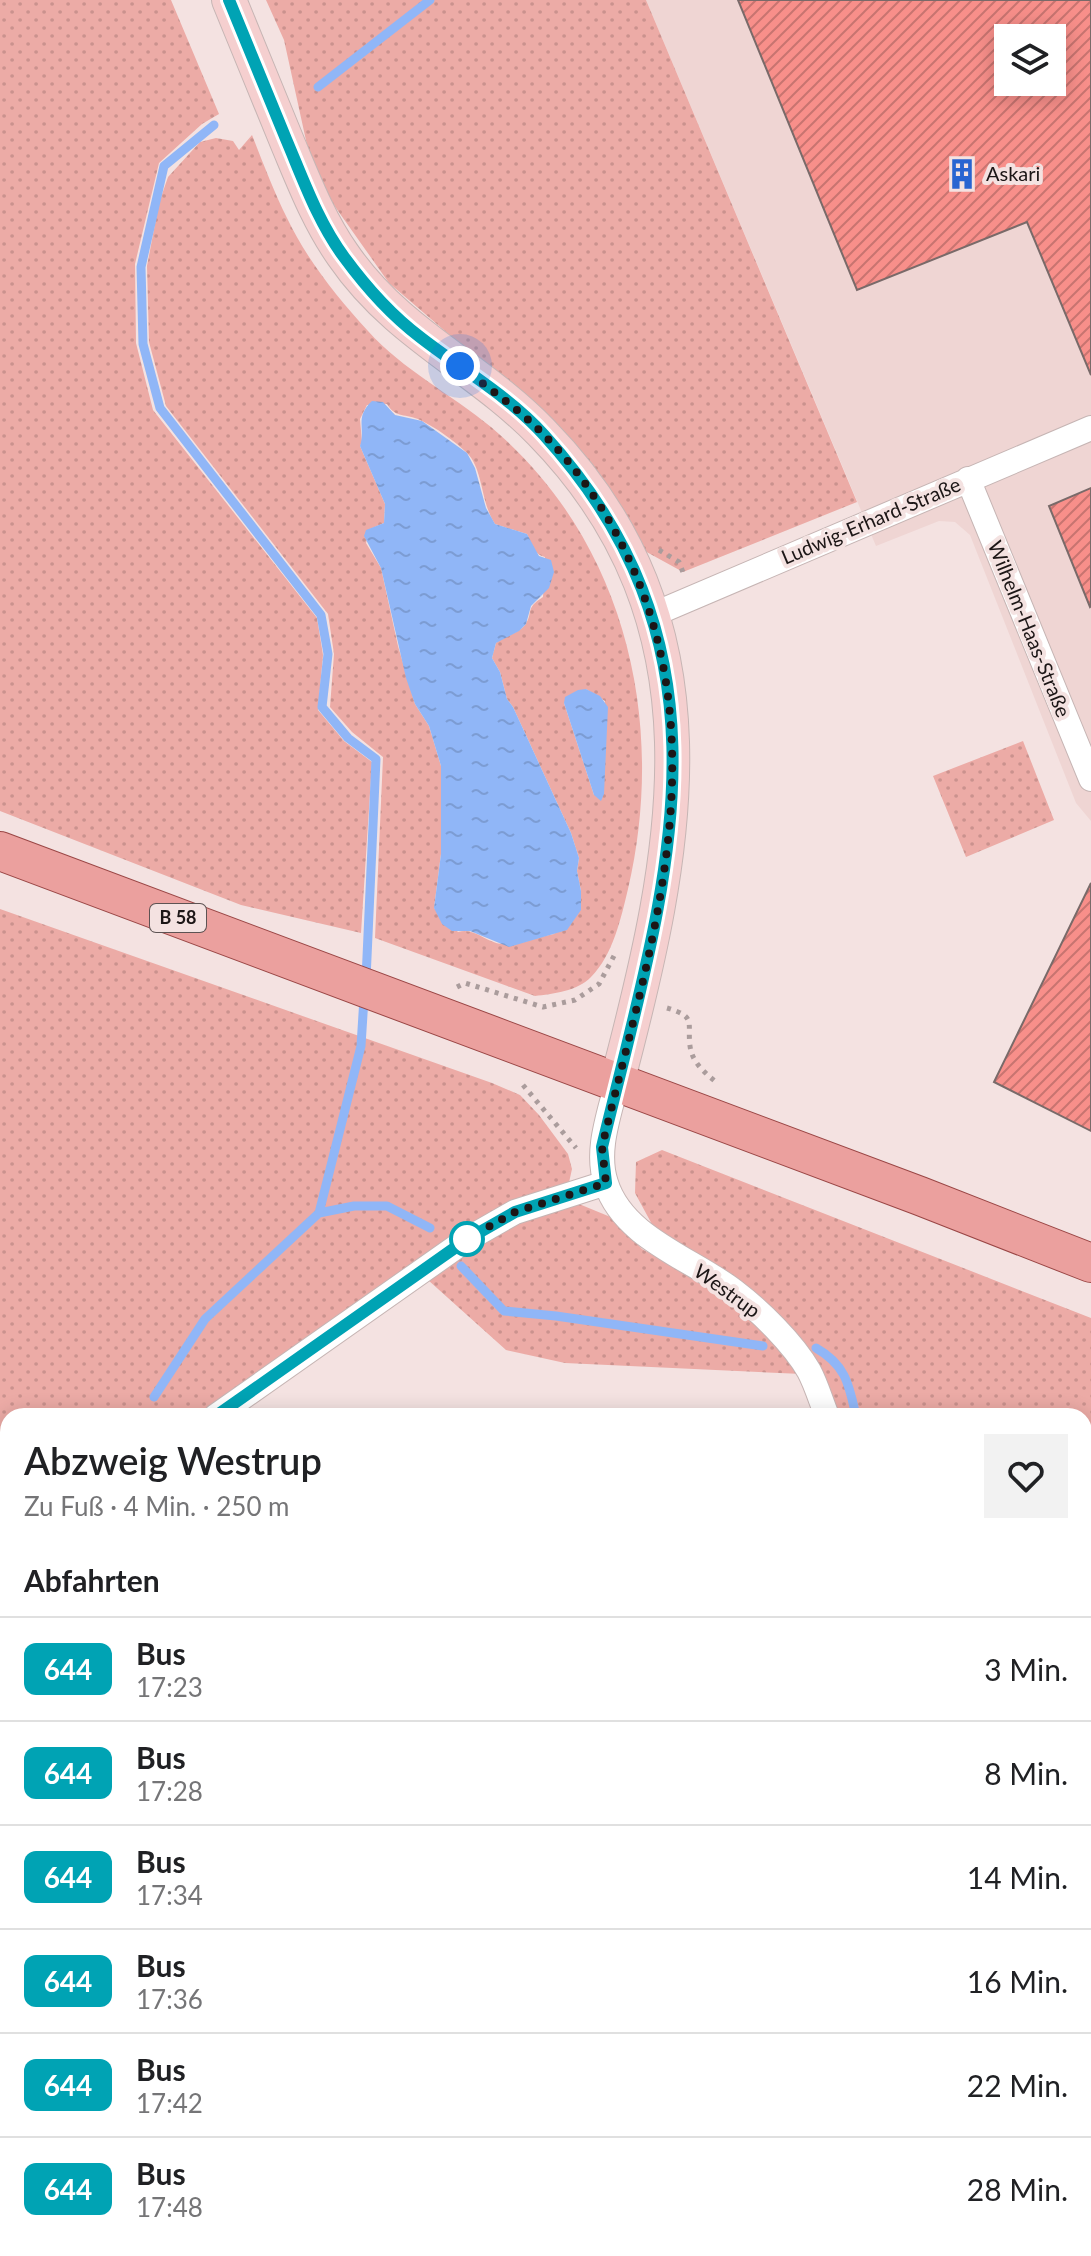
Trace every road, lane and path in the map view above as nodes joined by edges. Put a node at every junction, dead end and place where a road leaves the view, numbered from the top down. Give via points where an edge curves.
1 (229, 0) edge
2 (1091, 428) edge
3 (968, 479) junction
4 (652, 615) junction
5 (1091, 779) edge
6 (0, 851) edge
7 (618, 948) dead end
8 (599, 984) dead end
9 (638, 1000) junction
10 (617, 1082) junction
11 (523, 1085) dead end
12 (730, 1087) dead end
13 (606, 1183) junction
14 (1091, 1263) edge
15 (227, 1408) edge
16 (824, 1408) edge

1 - 4 street via 301,175 342,254 396,317 501,397 567,461 611,524
2 - 3 street, Ludwig-Erhard-Straße
3 - 4 street, Ludwig-Erhard-Straße
3 - 5 street, Wilhelm-Haas-Straße
4 - 9 street via 670,703 673,779 662,889
6 - 10 main road, B 58
7 - 8 path
9 - 10 street
9 - 12 path via 684,1013 691,1023 690,1048 697,1067
10 - 13 street, Westrup via 602,1147
10 - 14 main road, B 58
11 - 13 path
13 - 15 street via 515,1212 466,1240
13 - 16 street, Westrup via 621,1210 649,1238 734,1290 774,1327 808,1370

